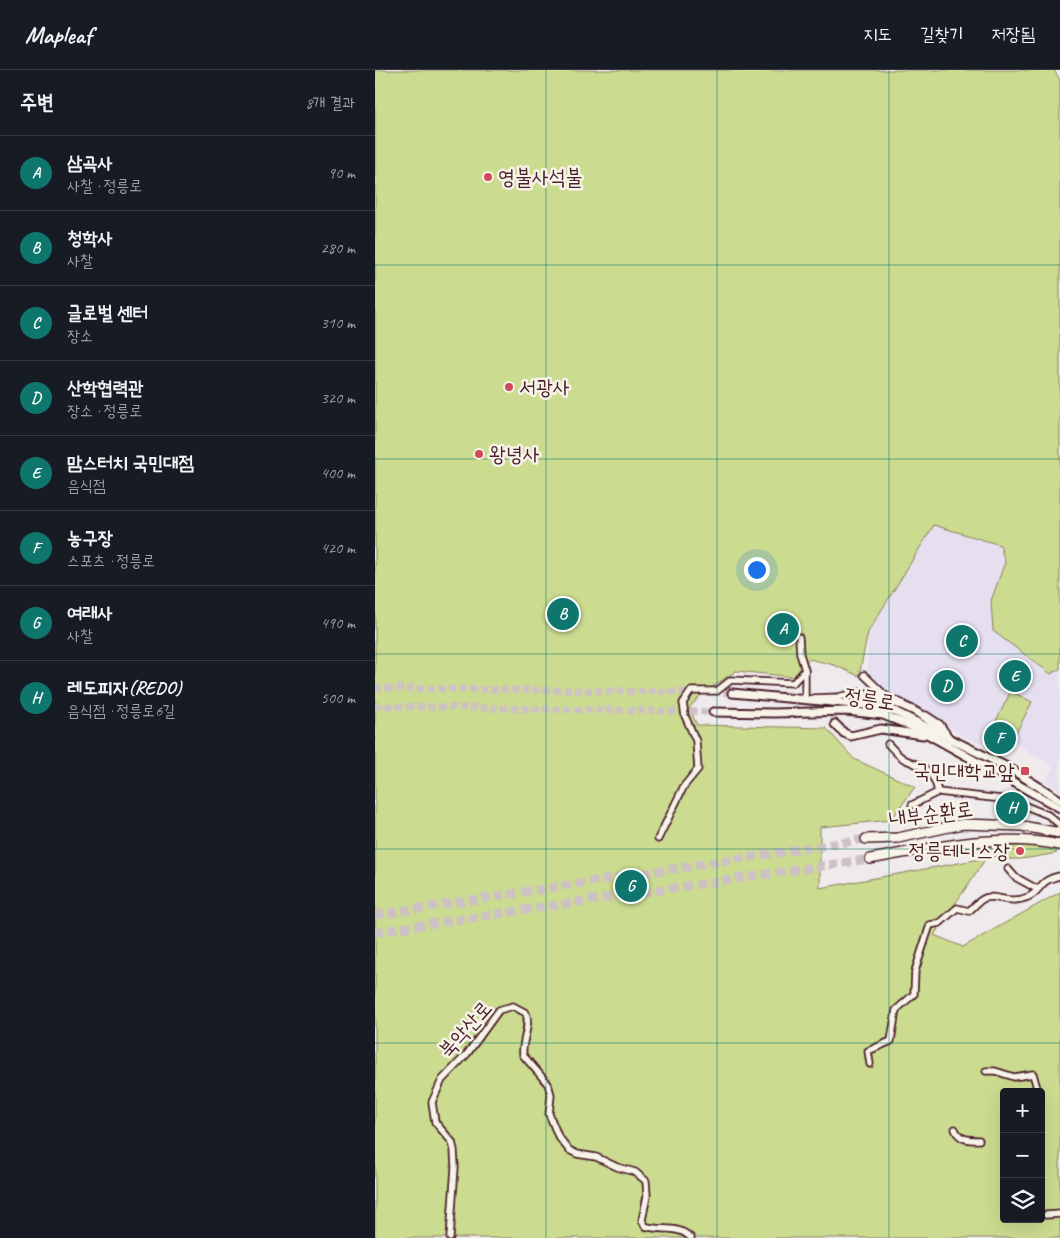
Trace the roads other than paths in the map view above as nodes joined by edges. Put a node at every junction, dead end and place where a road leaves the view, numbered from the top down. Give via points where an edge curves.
1 (799, 637) dead end
2 (805, 670) junction
3 (864, 675) dead end
4 (732, 693) tunnel mouth
5 (763, 696) junction
6 (855, 696) tunnel mouth
7 (886, 696) junction
8 (805, 698) junction
9 (713, 712) tunnel mouth
10 (835, 724) dead end
11 (941, 733) junction
12 (931, 736) junction
13 (949, 737) junction
14 (888, 744) dead end
15 (956, 750) junction
16 (997, 762) junction
17 (938, 792) junction
18 (1060, 800) edge
19 (911, 805) dead end
20 (1060, 808) edge
21 (1060, 825) edge
22 (1060, 833) edge
23 (658, 839) dead end
24 (866, 839) tunnel mouth
25 (1060, 844) edge
26 (870, 859) tunnel mouth
27 (1008, 870) dead end
28 (1060, 876) edge
29 (1037, 889) junction
30 (870, 1064) dead end
31 (985, 1071) dead end
32 (1037, 1088) dead end
33 (955, 1129) dead end
34 (979, 1140) dead end
35 (1060, 1214) edge
36 (1046, 1215) dead end
37 (450, 1238) edge
38 (691, 1238) edge

1 - 2 street
2 - 8 street
2 - 23 street via 793,683 731,680 717,691 691,691 685,696 683,707 696,741 698,770 684,786
3 - 7 street, 정릉로
4 - 5 main road, 정릉로
5 - 8 street, 정릉로
5 - 11 main road, 정릉로 via 880,707
6 - 11 main road via 875,697 899,704 932,722
7 - 8 street, 정릉로 via 859,692 839,697
7 - 13 street, 정릉로 via 933,719
9 - 12 main road, 정릉로 via 866,712 900,721
10 - 12 main road via 851,736 881,729
11 - 13 main road, 정릉로
12 - 15 main road, 정릉로
13 - 16 main road, 정릉로
14 - 17 street via 906,760 929,772 935,779
15 - 16 main road via 968,751 993,765
15 - 20 main road, 정릉로
16 - 18 main road, 정릉로
17 - 19 street
17 - 21 street via 1011,800 1048,815
22 - 24 highway, 내부순환로 via 1021,826 963,824 899,838
25 - 26 highway, 내부순환로 via 1005,840
27 - 29 street
28 - 29 street via 1047,879
29 - 30 street via 1017,901 983,899 969,911 957,908 940,923 930,925 915,972 914,994 896,1010 891,1041 868,1051
31 - 32 street via 1014,1077 1033,1074
33 - 34 street via 964,1139
35 - 36 street
37 - 38 street, 북악산로 via 455,1167 452,1142 435,1122 432,1102 442,1080 467,1054 499,1010 513,1006 526,1013 529,1019 523,1055 548,1084 551,1095 549,1114 558,1136 569,1150 577,1154 596,1157 643,1177 648,1187 642,1220 645,1226 683,1231

